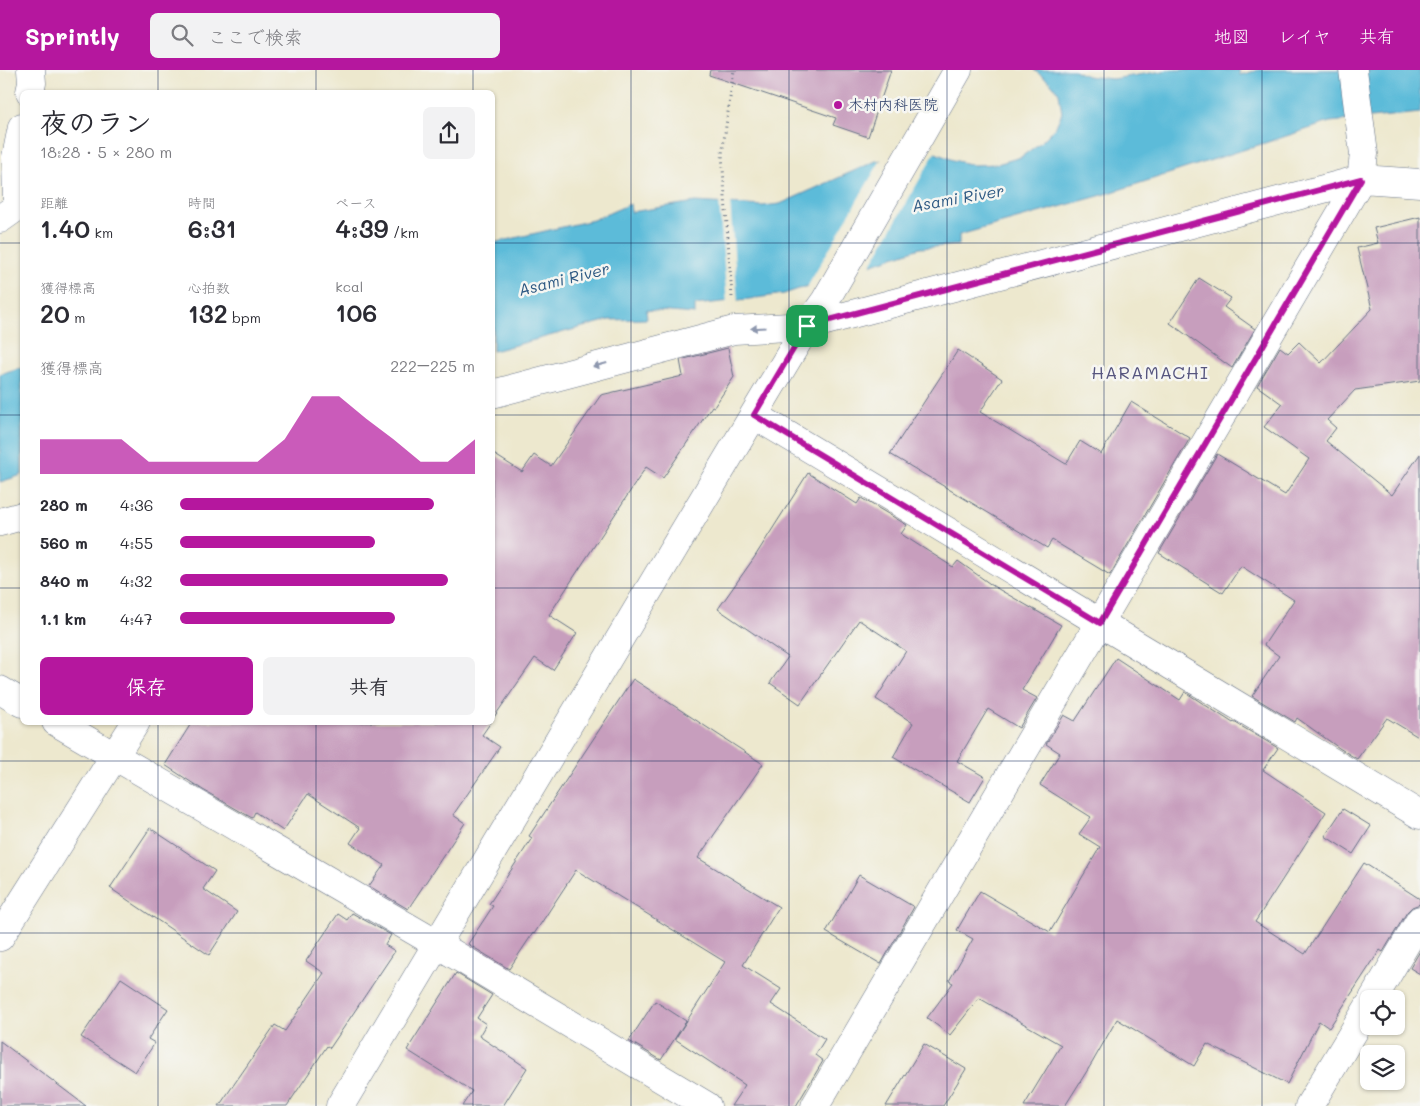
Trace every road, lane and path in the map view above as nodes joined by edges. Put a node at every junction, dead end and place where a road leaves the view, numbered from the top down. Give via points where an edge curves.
1 (30, 70) edge
2 (734, 70) edge
3 (958, 70) edge
4 (1353, 70) edge
5 (30, 90) edge
6 (20, 137) edge
7 (1362, 172) junction
8 (1420, 183) edge
9 (0, 219) edge
10 (732, 300) dead end
11 (807, 326) junction
12 (495, 393) edge
13 (754, 415) junction
14 (20, 517) edge
15 (0, 522) edge
16 (1100, 623) junction
17 (0, 690) edge
18 (20, 702) edge
19 (61, 725) edge
20 (134, 725) edge
21 (114, 756) junction
22 (1420, 815) edge
23 (1420, 920) edge
24 (0, 937) edge
25 (437, 944) junction
26 (1378, 990) edge
27 (1360, 1021) edge
28 (340, 1106) edge
29 (706, 1106) edge
30 (815, 1106) edge
31 (1309, 1106) edge

1 - 5 street
2 - 10 path via 722,154
3 - 11 street via 825,301
4 - 7 street via 1364,154
6 - 9 street via 16,157 17,207
7 - 8 street
7 - 11 street
7 - 16 street
11 -> 12 street via 734,330
11 - 13 street
13 - 16 street
13 - 25 street
14 - 15 street
16 - 22 street
16 - 30 street
17 - 18 street
19 - 21 street
20 - 21 street
21 - 24 street
21 - 25 street
23 - 26 street
25 - 28 street
25 - 29 street
27 - 31 street

